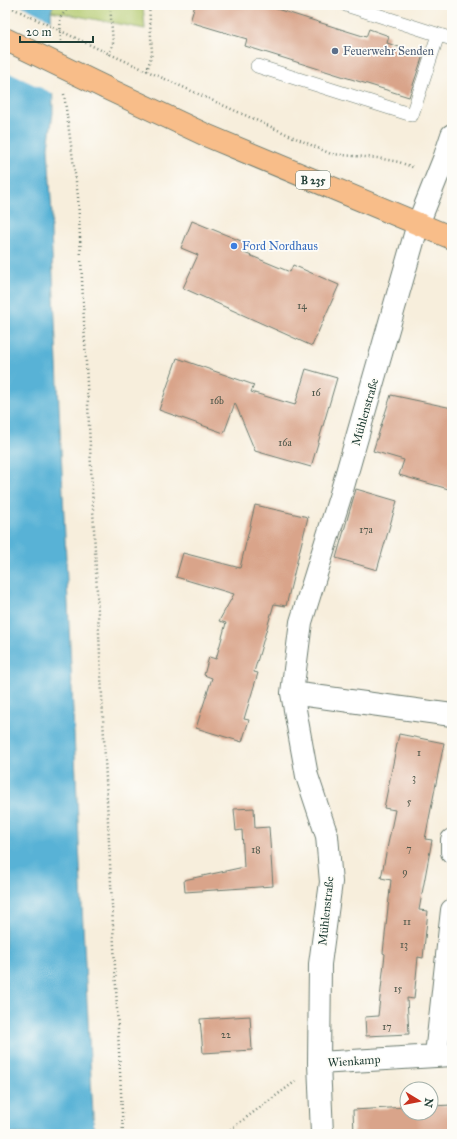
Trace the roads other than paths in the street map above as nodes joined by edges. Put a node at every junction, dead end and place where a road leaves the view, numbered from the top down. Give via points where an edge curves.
1 (346, 5) edge
2 (438, 35) junction
3 (5, 39) edge
4 (452, 39) edge
5 (257, 66) dead end
6 (452, 135) edge
7 (418, 224) junction
8 (452, 238) edge
9 (292, 693) junction
10 (452, 715) edge
11 (452, 840) edge
12 (452, 852) edge
13 (452, 910) edge
14 (444, 1055) edge
15 (319, 1063) junction
16 (322, 1134) edge

1 - 2 lane
2 - 4 lane
2 - 5 lane via 412,115
3 - 7 main road, B 235, bridge via 208,136
6 - 7 street, Mühlenstraße
7 - 8 main road, B 235
7 - 9 street, Mühlenstraße via 301,622
9 - 10 street
9 - 15 street, Mühlenstraße via 306,776 327,836 331,882 320,964
11 - 12 street
13 - 14 street, Wienkamp
14 - 15 street, Wienkamp
15 - 16 street, Wienkamp

